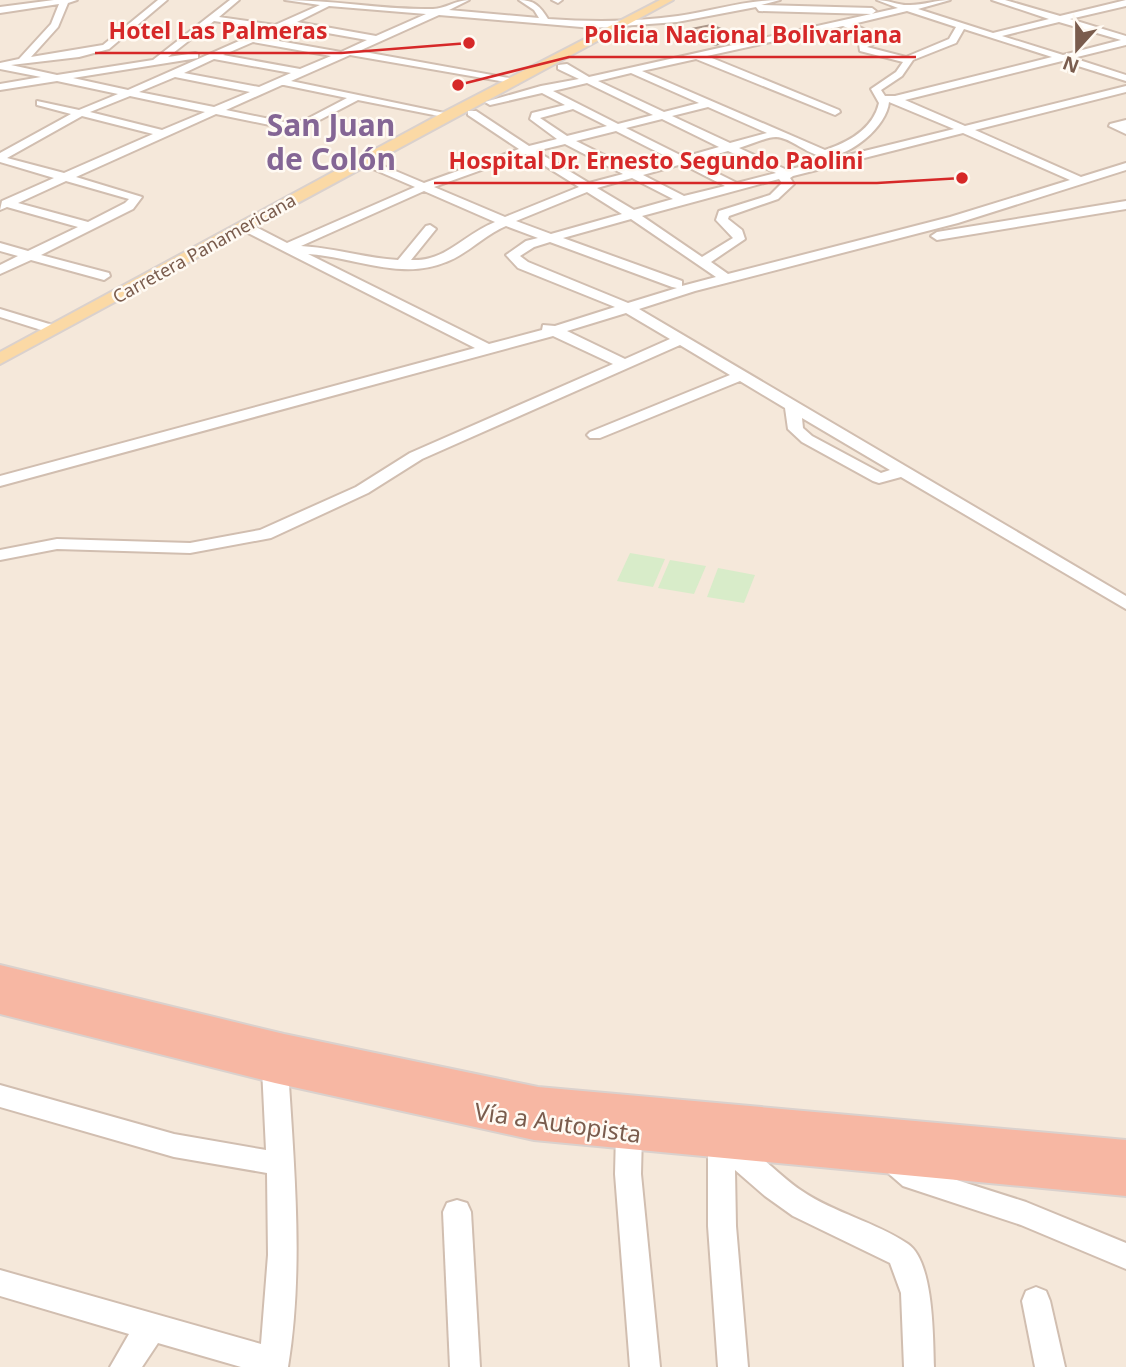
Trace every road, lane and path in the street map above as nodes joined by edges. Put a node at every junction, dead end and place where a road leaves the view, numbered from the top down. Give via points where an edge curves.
1 (73, 0) edge
2 (163, 0) edge
3 (235, 0) edge
4 (289, 0) edge
5 (465, 0) edge
6 (523, 0) edge
7 (668, 0) edge
8 (776, 0) edge
9 (881, 0) edge
10 (946, 0) edge
11 (996, 0) edge
12 (65, 1) edge
13 (1126, 3) edge
14 (326, 5) junction
15 (745, 6) junction
16 (7, 7) edge
17 (908, 9) junction
18 (435, 13) junction
19 (887, 13) junction
20 (210, 18) junction
21 (1058, 19) junction
22 (358, 21) dead end
23 (545, 21) junction
24 (286, 23) junction
25 (844, 23) junction
26 (625, 24) junction
27 (962, 26) junction
28 (276, 28) junction
29 (334, 31) junction
30 (993, 36) junction
31 (187, 37) junction
32 (252, 39) junction
33 (378, 39) junction
34 (198, 40) dead end
35 (1126, 41) edge
36 (209, 43) dead end
37 (221, 52) junction
38 (348, 54) junction
39 (698, 56) junction
40 (1062, 58) junction
41 (23, 60) junction
42 (907, 60) junction
43 (154, 63) junction
44 (0, 66) edge
45 (564, 66) dead end
46 (632, 70) junction
47 (304, 73) junction
48 (174, 74) junction
49 (53, 78) junction
50 (1126, 78) edge
51 (588, 79) junction
52 (283, 81) junction
53 (514, 82) junction
54 (0, 87) edge
55 (541, 89) junction
56 (1126, 89) edge
57 (262, 91) junction
58 (128, 93) junction
59 (358, 96) junction
60 (489, 99) junction
61 (881, 99) junction
62 (895, 99) junction
63 (41, 103) dead end
64 (707, 104) junction
65 (572, 106) junction
66 (216, 111) junction
67 (835, 112) dead end
68 (80, 113) junction
69 (452, 113) junction
70 (472, 113) junction
71 (660, 115) junction
72 (1126, 123) edge
73 (613, 126) junction
74 (964, 129) junction
75 (1126, 131) edge
76 (164, 134) junction
77 (776, 134) junction
78 (564, 139) junction
79 (729, 147) junction
80 (527, 150) junction
81 (0, 158) edge
82 (1126, 158) edge
83 (681, 159) junction
84 (819, 160) junction
85 (363, 161) junction
86 (1126, 166) edge
87 (634, 173) junction
88 (786, 176) junction
89 (65, 177) junction
90 (1074, 178) junction
91 (427, 186) junction
92 (588, 187) junction
93 (736, 187) junction
94 (683, 200) junction
95 (3, 204) edge
96 (1126, 205) edge
97 (633, 215) junction
98 (504, 221) junction
99 (89, 226) junction
100 (244, 226) junction
101 (430, 229) dead end
102 (897, 232) junction
103 (550, 238) junction
104 (0, 247) edge
105 (286, 247) junction
106 (30, 256) junction
107 (701, 263) junction
108 (400, 265) junction
109 (0, 271) edge
110 (721, 275) junction
111 (104, 276) dead end
112 (677, 284) junction
113 (623, 305) junction
114 (0, 313) edge
115 (549, 328) junction
116 (54, 330) junction
117 (679, 340) junction
118 (483, 346) junction
119 (1, 358) edge
120 (625, 364) junction
121 (740, 376) junction
122 (595, 435) dead end
123 (0, 473) edge
124 (0, 481) edge
125 (0, 555) edge
126 (1126, 604) edge
127 (0, 979) edge
128 (0, 1000) edge
129 (279, 1058) junction
130 (0, 1096) edge
131 (629, 1133) junction
132 (721, 1142) junction
133 (894, 1157) junction
134 (1126, 1157) edge
135 (281, 1163) junction
136 (1126, 1179) edge
137 (457, 1212) dead end
138 (1126, 1256) edge
139 (0, 1283) edge
140 (1036, 1301) dead end
141 (152, 1326) junction
142 (274, 1364) edge
143 (125, 1367) edge
144 (465, 1367) edge
145 (645, 1367) edge
146 (733, 1367) edge
147 (919, 1367) edge
148 (1050, 1367) edge

1 - 12 street
2 - 41 street via 106,47
3 - 20 street
4 - 14 street
5 - 18 street
6 - 23 street via 537,8
7 - 26 main road, Carretera Panamericana
8 - 15 street
9 - 17 street
10 - 17 street
11 - 21 street
12 - 16 street
12 - 41 street via 55,25
13 - 21 street
14 - 18 street
14 - 24 street
15 - 19 street
15 - 26 street
17 - 19 street
17 - 27 street
18 - 23 street
18 - 33 street
19 - 25 street
20 - 28 street
20 - 31 street
21 - 30 street
21 - 35 street
22 - 29 street
23 - 26 street
24 - 28 street
24 - 29 street
25 - 39 street
25 - 42 street via 879,38 863,49
26 - 53 main road, Carretera Panamericana
27 - 30 street
27 - 42 street via 953,41
28 - 32 street
29 - 33 street
30 - 40 street
31 - 34 street
31 - 43 street
32 - 37 street
32 - 38 street
33 - 38 street
35 - 40 street
36 - 37 street
37 - 43 street
37 - 47 street
37 - 48 street
38 - 47 street
38 - 53 street
39 - 46 street
39 - 67 street
40 - 50 street
40 - 62 street
41 - 44 street
42 - 61 street via 899,74 876,89
43 - 49 street
44 - 49 street
45 - 51 street
46 - 51 street
46 - 64 street
47 - 52 street
48 - 57 street
48 - 58 street
49 - 54 street
49 - 58 street
51 - 55 street
51 - 71 street
52 - 57 street
52 - 59 street
53 - 60 main road, Carretera Panamericana
55 - 60 street
55 - 65 street
56 - 74 street
57 - 66 street
58 - 66 street
58 - 68 street
59 - 66 street via 297,125
59 - 69 street
60 - 69 main road, Carretera Panamericana
60 - 70 street
61 - 62 street
61 - 84 street via 884,110 867,131
62 - 74 street
63 - 68 street
64 - 71 street
64 - 77 street
65 - 73 street
65 - 78 street via 545,111 535,119
66 - 76 street
68 - 76 street
68 - 81 street
69 - 70 street
69 - 85 main road, Carretera Panamericana
70 - 80 street
71 - 73 street
71 - 79 street
72 - 75 street via 1114,126
73 - 78 street
73 - 83 street
74 - 84 street
74 - 90 street
76 - 89 street
77 - 79 street
77 - 84 street
78 - 80 street
78 - 87 street
79 - 83 street
79 - 88 street
80 - 91 street
80 - 92 street
81 - 89 street
82 - 90 street
83 - 87 street
83 - 93 street
84 - 88 street
85 - 91 street
85 - 100 main road, Carretera Panamericana
86 - 90 street
87 - 92 street
87 - 94 street
88 - 93 street
88 - 107 street via 788,184 778,195 723,214 738,239
89 - 95 street
89 - 99 street via 136,197 129,206
90 - 102 street
91 - 98 street
91 - 105 street
92 - 97 street
92 - 98 street
93 - 94 street
94 - 97 street
95 - 99 street
96 - 102 street via 930,237
97 - 103 street
97 - 107 street
98 - 103 street
98 - 108 street via 470,238 438,262
99 - 106 street
100 - 105 street
100 - 116 main road, Carretera Panamericana
101 - 108 street
102 - 110 street
103 - 112 street
103 - 113 street via 512,255
104 - 106 street
105 - 108 street
105 - 118 street
106 - 109 street
106 - 111 street
107 - 110 street
110 - 112 street
110 - 113 street
112 - 113 street
113 - 115 street
113 - 117 street
114 - 116 street
115 - 118 street
115 - 120 street
116 - 119 main road, Carretera Panamericana
117 - 120 street
117 - 121 street
118 - 123 street
118 - 124 street
120 - 125 street via 435,447 362,490 265,534 190,548 57,544
121 - 122 street
121 - 126 street via 792,405 796,429 807,439 879,478 905,471
127 - 129 highway, Vía a Autopista
128 - 129 highway, Vía a Autopista
129 - 131 highway, Vía a Autopista via 534,1124
129 - 134 highway, Vía a Autopista via 538,1103
129 - 135 street
130 - 135 street via 133,1135
131 - 132 highway, Vía a Autopista
131 - 145 street via 628,1174
132 - 133 highway, Vía a Autopista
132 - 146 street
132 - 147 street via 803,1207 900,1254 910,1266 913,1281
133 - 136 highway, Vía a Autopista
133 - 138 street via 913,1178 1026,1214
135 - 142 street via 280,1311
137 - 144 street
139 - 141 street
140 - 148 street
141 - 142 street
141 - 143 street

